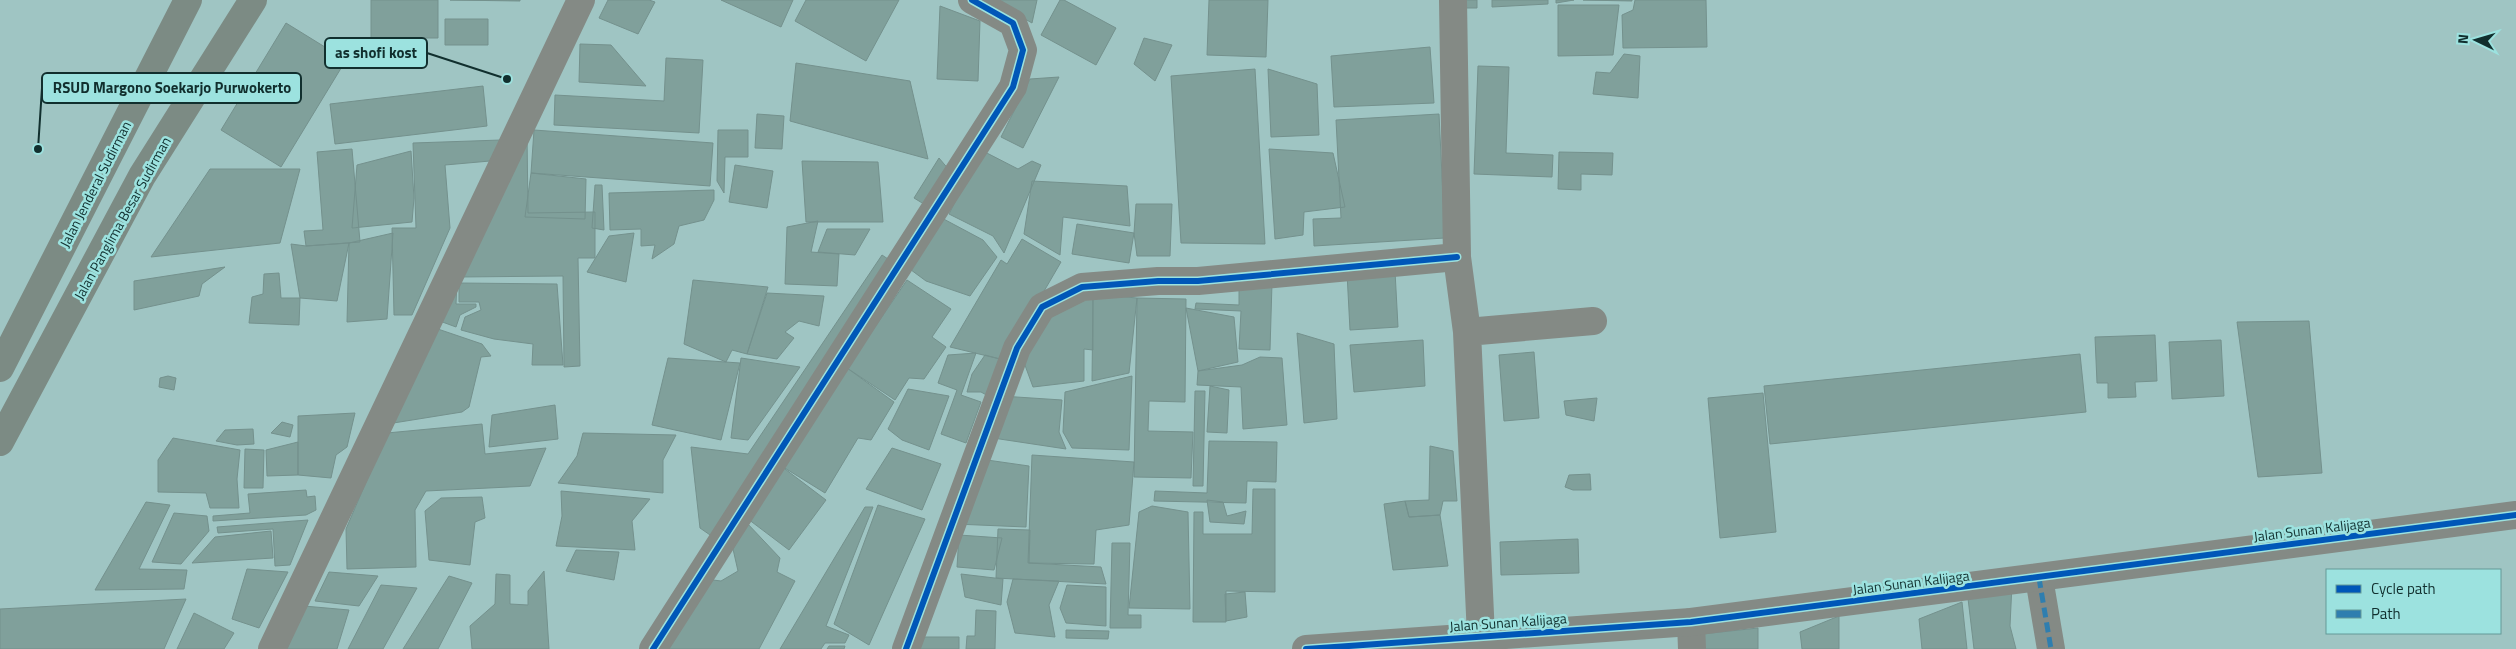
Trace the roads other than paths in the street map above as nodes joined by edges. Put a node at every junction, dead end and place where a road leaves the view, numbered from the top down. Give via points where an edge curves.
1 (188, 0) edge
2 (253, 0) edge
3 (581, 0) edge
4 (972, 0) edge
5 (1453, 0) edge
6 (1458, 257) junction
7 (1594, 321) dead end
8 (1467, 332) junction
9 (0, 368) edge
10 (0, 442) edge
11 (2516, 515) edge
12 (2039, 578) junction
13 (1691, 622) junction
14 (1481, 636) junction
15 (272, 649) edge
16 (653, 649) edge
17 (906, 649) edge
18 (1306, 649) edge
19 (1692, 649) edge
20 (2051, 649) edge

1 - 9 highway, Jalan Jenderal Sudirman
2 - 10 highway, Jalan Panglima Besar Sudirman via 142,176
3 - 15 street
4 - 16 street via 1013,23 1023,50 1013,87
5 - 6 street
6 - 8 street
6 - 17 street via 1198,281 1082,287 1042,307 1017,348
7 - 8 street
8 - 14 street
11 - 12 street, Jalan Sunan Kalijaga
12 - 13 street, Jalan Sunan Kalijaga
12 - 20 street
13 - 14 street, Jalan Sunan Kalijaga
13 - 19 street
14 - 18 street, Jalan Sunan Kalijaga

